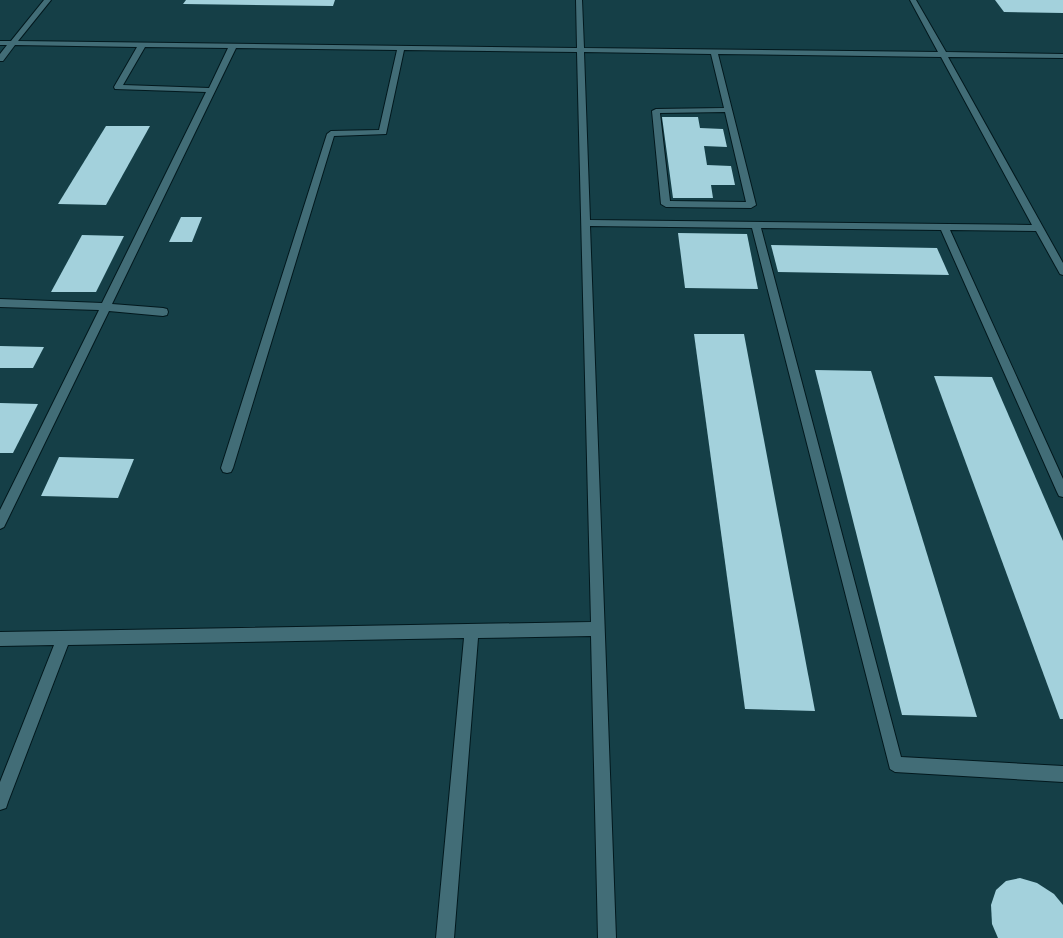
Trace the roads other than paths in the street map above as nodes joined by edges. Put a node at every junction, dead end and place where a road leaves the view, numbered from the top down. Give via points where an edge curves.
1 (48, 0) edge
2 (579, 0) edge
3 (913, 0) edge
4 (0, 43) edge
5 (12, 43) junction
6 (142, 45) junction
7 (233, 46) junction
8 (401, 48) junction
9 (580, 50) junction
10 (714, 51) junction
11 (943, 54) junction
12 (1063, 56) edge
13 (0, 59) edge
14 (211, 90) junction
15 (729, 110) junction
16 (586, 223) junction
17 (756, 225) junction
18 (944, 227) junction
19 (1039, 228) junction
20 (1063, 272) edge
21 (0, 303) edge
22 (106, 307) junction
23 (163, 312) dead end
24 (227, 468) dead end
25 (1063, 492) edge
26 (0, 523) edge
27 (598, 629) junction
28 (472, 631) junction
29 (64, 638) junction
30 (0, 639) edge
31 (1063, 774) edge
32 (0, 802) edge
33 (445, 938) edge
34 (607, 938) edge

1 - 5 lane
2 - 9 lane
3 - 11 lane
4 - 5 lane
5 - 6 lane
5 - 13 lane
6 - 7 lane
6 - 14 lane via 118,87
7 - 8 lane
7 - 14 lane
8 - 9 lane
8 - 24 lane via 383,132 331,134
9 - 10 lane
9 - 16 lane
10 - 11 lane
10 - 15 lane
11 - 12 lane
11 - 19 lane
14 - 22 lane
15 - 15 lane via 751,205 666,204 656,111
16 - 17 lane
16 - 27 lane
17 - 18 lane
17 - 31 lane via 895,764
18 - 19 lane
18 - 25 lane
19 - 20 lane
21 - 22 lane
22 - 23 lane
22 - 26 lane
27 - 28 lane
27 - 34 lane
28 - 29 lane
28 - 33 lane
29 - 30 lane
29 - 32 lane

